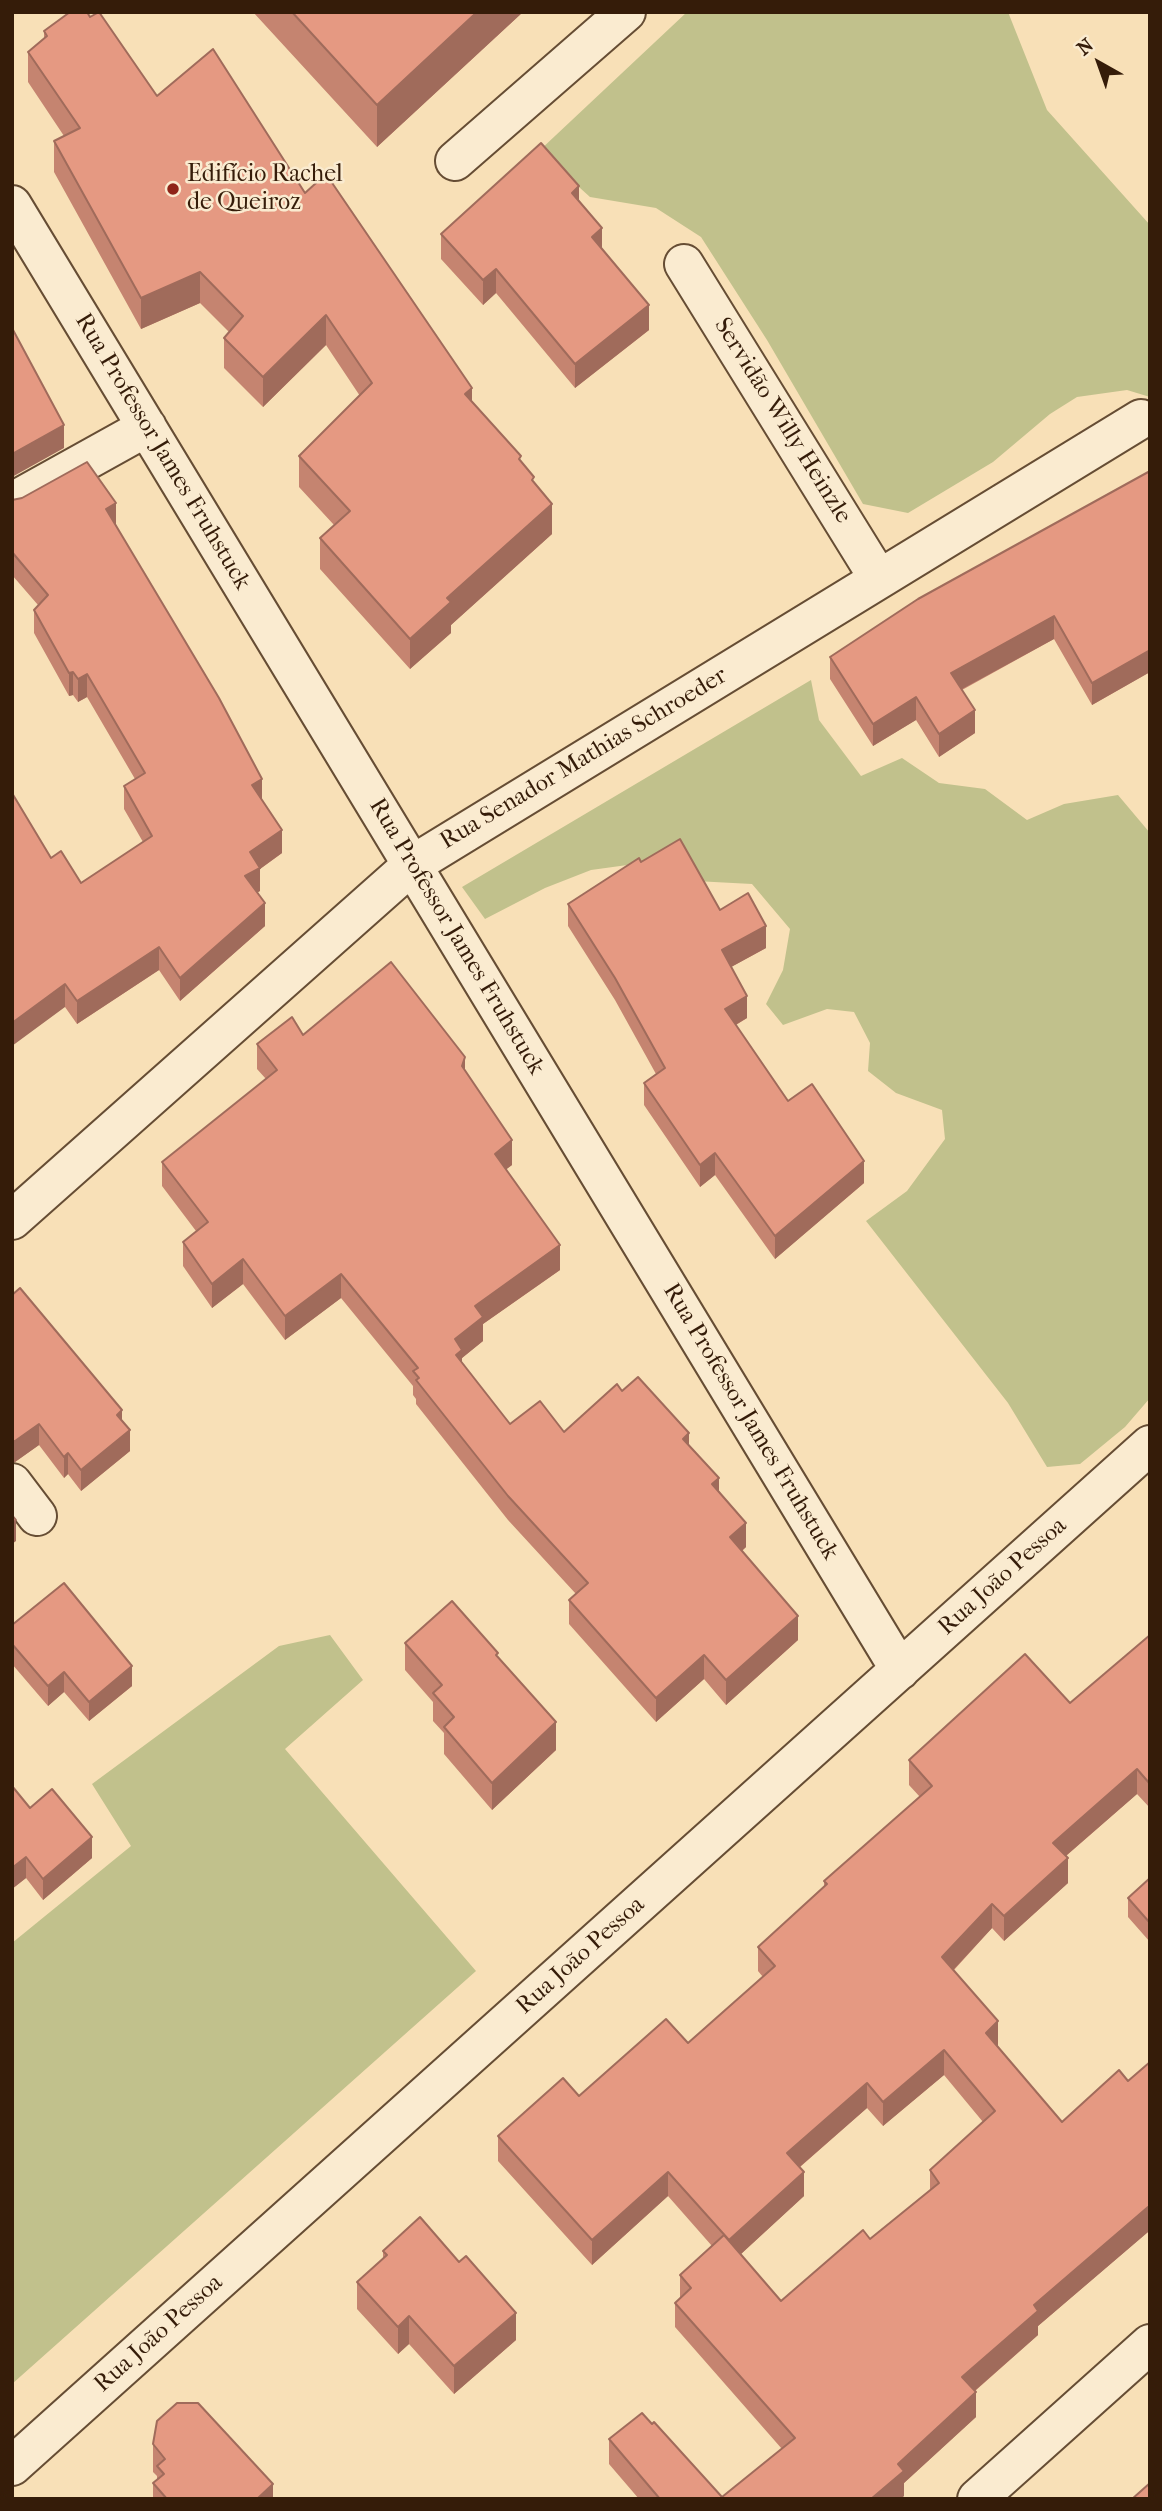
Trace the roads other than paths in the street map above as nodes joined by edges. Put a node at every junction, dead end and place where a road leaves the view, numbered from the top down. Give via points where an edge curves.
1 (626, 12) edge
2 (455, 161) dead end
3 (12, 205) edge
4 (684, 264) dead end
5 (1141, 419) dead end
6 (147, 427) junction
7 (12, 502) edge
8 (879, 579) junction
9 (412, 865) junction
10 (12, 1220) edge
11 (1150, 1445) edge
12 (12, 1483) edge
13 (37, 1516) dead end
14 (900, 1670) junction
15 (1150, 2344) edge
16 (12, 2466) edge
17 (977, 2499) edge

1 - 2 street
3 - 6 street, Rua Professor James Fruhstuck
4 - 8 street, Servidão Willy Heinzle
5 - 8 street, Rua Senador Mathias Schroeder
6 - 7 street
6 - 9 street, Rua Professor James Fruhstuck
8 - 9 street, Rua Senador Mathias Schroeder
9 - 10 street, Rua Senador Mathias Schroeder
9 - 14 street, Rua Professor James Fruhstuck
11 - 14 street, Rua João Pessoa
12 - 13 street
14 - 16 street, Rua João Pessoa
15 - 17 street

